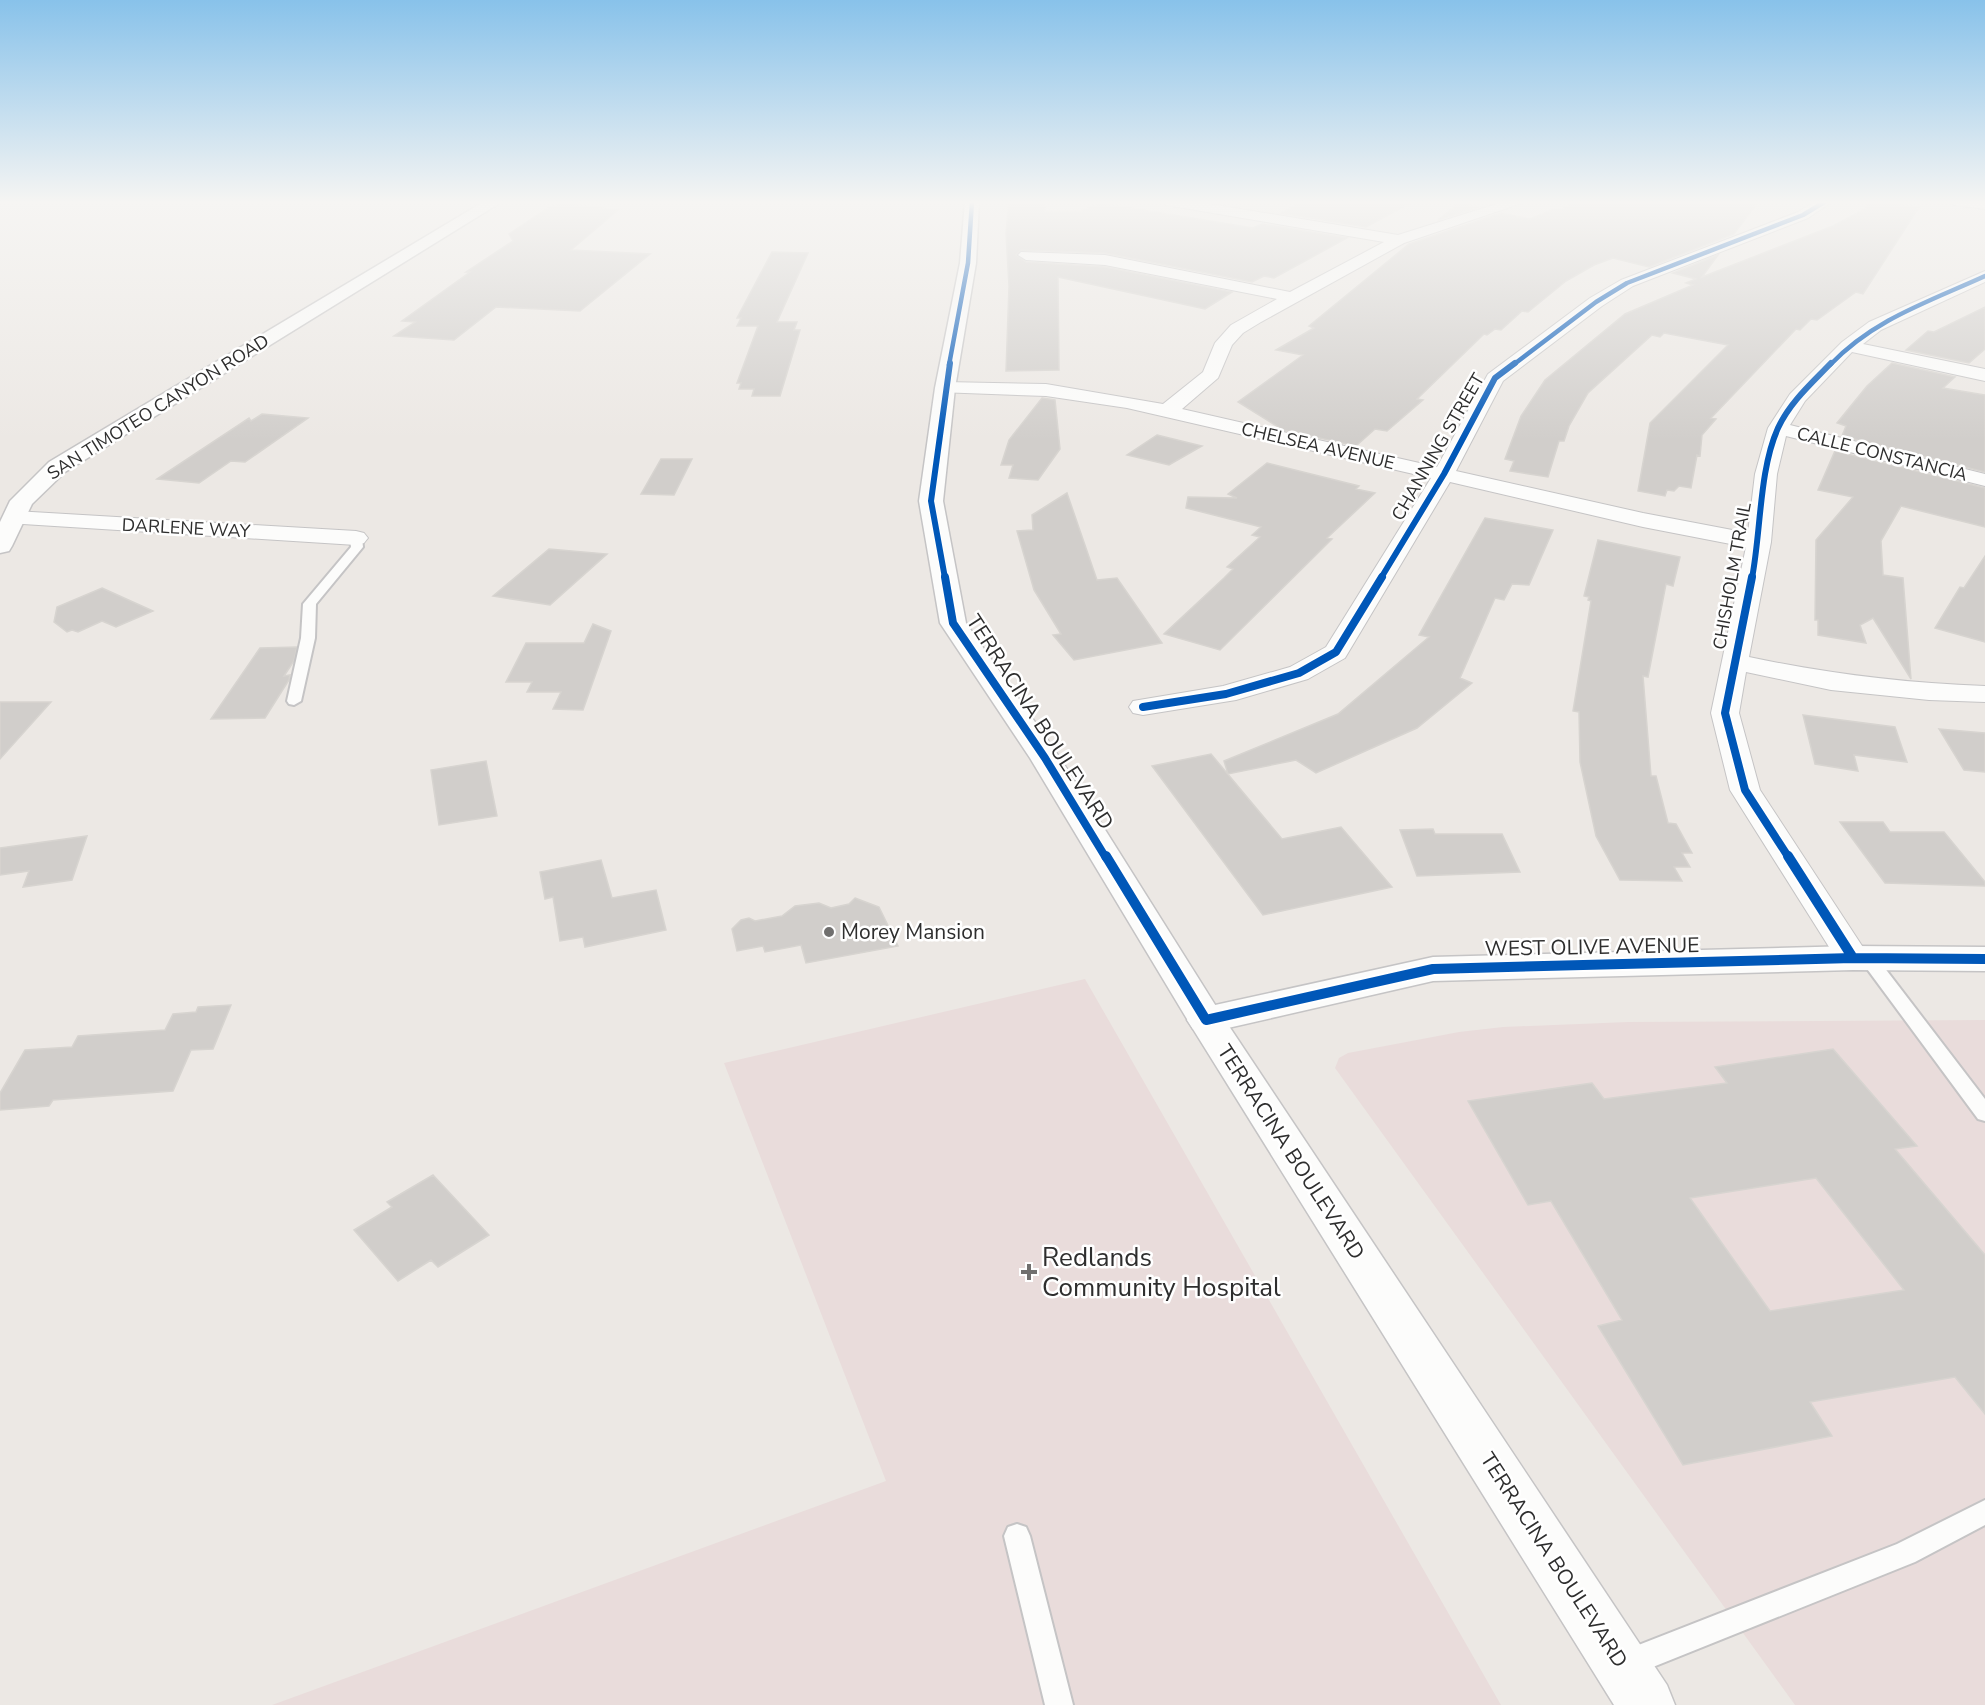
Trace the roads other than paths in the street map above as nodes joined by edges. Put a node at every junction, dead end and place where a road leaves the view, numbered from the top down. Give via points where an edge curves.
1 (364, 281) edge
2 (965, 281) edge
3 (1207, 281) edge
4 (1326, 281) edge
5 (1633, 281) edge
6 (1973, 289) edge
7 (1294, 298) junction
8 (1848, 346) junction
9 (1985, 375) edge
10 (945, 387) junction
11 (1166, 411) junction
12 (1778, 428) junction
13 (1444, 474) junction
14 (1985, 480) edge
15 (15, 518) junction
16 (356, 538) joint
17 (1759, 542) junction
18 (0, 546) edge
19 (1734, 662) junction
20 (1985, 694) edge
21 (294, 701) dead end
22 (1143, 707) dead end
23 (1861, 958) junction
24 (1985, 958) edge
25 (1206, 1020) junction
26 (1985, 1114) edge
27 (1985, 1512) edge
28 (1017, 1536) dead end
29 (1622, 1666) junction
30 (1059, 1705) edge
31 (1647, 1705) edge

1 - 15 main road, SAN TIMOTEO CANYON ROAD via 57,467 22,501
2 - 10 main road, TERRACINA BOULEVARD
3 - 7 street
4 - 7 street
5 - 13 street, CHANNING STREET via 1596,302 1495,378
6 - 8 street, CHISHOLM TRAIL via 1875,326
7 - 11 street via 1237,328 1224,343 1211,374
8 - 9 street
8 - 12 street, CHISHOLM TRAIL via 1797,398
10 - 11 street, CHELSEA AVENUE via 1078,393
10 - 25 main road, TERRACINA BOULEVARD via 931,501 953,623 1045,758
11 - 13 street, CHELSEA AVENUE
12 - 14 street, CALLE CONSTANCIA
12 - 17 street, CHISHOLM TRAIL via 1766,474
13 - 17 street, CHELSEA AVENUE
13 - 22 street, CHANNING STREET via 1336,652 1299,673 1226,694
15 - 16 street, DARLENE WAY
15 - 18 main road, SAN TIMOTEO CANYON ROAD
16 - 21 lane via 357,548 310,604 308,638
17 - 19 street, CHISHOLM TRAIL
19 - 20 street via 1831,682
19 - 23 street, CHISHOLM TRAIL via 1725,713 1745,790
23 - 24 main road, WEST OLIVE AVENUE
23 - 25 main road, WEST OLIVE AVENUE via 1433,969
23 - 26 lane
25 - 29 main road, TERRACINA BOULEVARD
27 - 29 lane via 1896,1557
28 - 30 lane
29 - 31 main road, TERRACINA BOULEVARD

